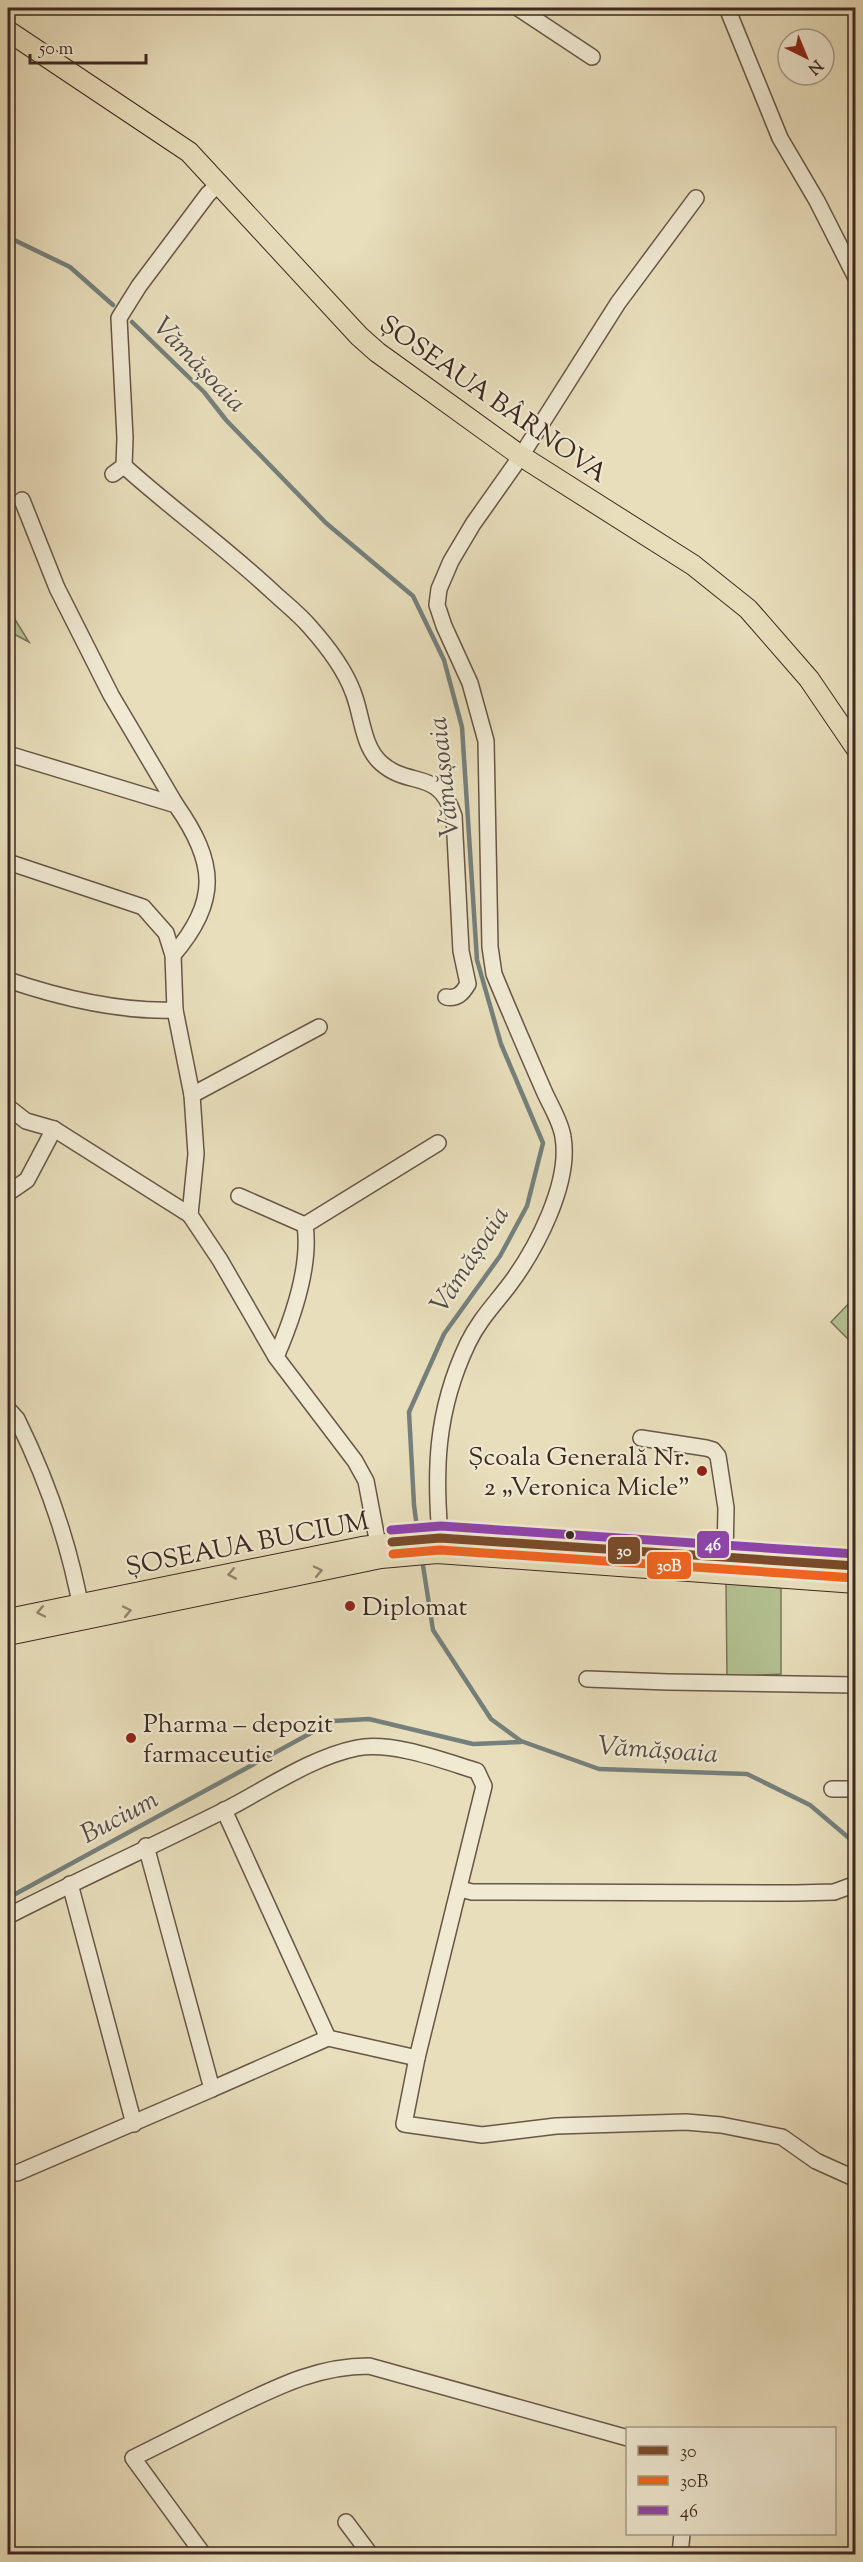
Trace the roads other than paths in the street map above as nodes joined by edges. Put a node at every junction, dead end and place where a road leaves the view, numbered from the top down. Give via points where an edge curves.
1 (518, 8) edge
2 (727, 8) edge
3 (8, 31) edge
4 (592, 57) dead end
5 (220, 183) junction
6 (696, 198) dead end
7 (855, 278) edge
8 (521, 456) junction
9 (22, 501) dead end
10 (854, 739) edge
11 (8, 754) edge
12 (176, 805) junction
13 (8, 862) edge
14 (173, 955) junction
15 (8, 980) edge
16 (446, 997) dead end
17 (175, 1010) junction
18 (319, 1028) dead end
19 (192, 1095) junction
20 (8, 1107) edge
21 (54, 1129) junction
22 (438, 1143) dead end
23 (8, 1193) edge
24 (239, 1196) dead end
25 (190, 1215) junction
26 (305, 1225) junction
27 (276, 1357) junction
28 (8, 1409) edge
29 (640, 1438) dead end
30 (438, 1546) junction
31 (386, 1550) junction
32 (725, 1557) junction
33 (855, 1566) edge
34 (855, 1583) edge
35 (82, 1612) junction
36 (8, 1619) edge
37 (8, 1635) edge
38 (587, 1678) dead end
39 (855, 1685) edge
40 (832, 1789) dead end
41 (855, 1789) edge
42 (224, 1810) junction
43 (146, 1846) junction
44 (70, 1884) junction
45 (855, 1884) edge
46 (460, 1890) junction
47 (8, 1916) edge
48 (328, 2038) junction
49 (417, 2058) junction
50 (212, 2089) junction
51 (134, 2124) junction
52 (17, 2173) dead end
53 (855, 2179) edge
54 (626, 2438) edge
55 (346, 2522) dead end
56 (681, 2535) edge
57 (203, 2554) edge
58 (370, 2554) edge
59 (680, 2554) edge

1 - 4 street
2 - 7 street via 780,138
3 - 5 main road, ȘOSEAUA BÂRNOVA via 189,152
5 - 8 main road, ȘOSEAUA BÂRNOVA via 359,336
5 - 16 street via 139,286 119,318 125,438 119,470 153,492 240,562 310,627 342,669 368,742 380,762 391,770 436,786 449,803 454,816 461,951 468,984 462,994 453,999
6 - 8 street via 618,303
8 - 10 main road, ȘOSEAUA BÂRNOVA via 693,565 748,609 809,679
8 - 30 street via 451,561 437,605 470,683 486,741 490,947 494,974 563,1137 563,1168 532,1251 482,1318 467,1344 452,1387 441,1422 437,1464
9 - 12 street via 81,636
11 - 12 street
12 - 14 street via 192,828 208,871 201,914
13 - 14 street via 143,908 166,933
14 - 17 street
15 - 17 street via 105,1006
17 - 19 street
18 - 19 street
19 - 25 street via 196,1154
20 - 21 street via 26,1121
21 - 23 street via 27,1180
21 - 25 street
22 - 26 street
24 - 26 street
25 - 27 street
26 - 27 street via 306,1258
27 - 31 street via 355,1461 366,1481
28 - 35 street via 17,1419 52,1498 69,1548
29 - 32 street via 706,1448 718,1456 726,1508
30 - 31 main road, ȘOSEAUA BUCIUM
30 - 32 main road, ȘOSEAUA BUCIUM
30 - 34 main road, ȘOSEAUA BUCIUM
31 - 35 main road, ȘOSEAUA BUCIUM
32 - 33 main road, ȘOSEAUA BUCIUM
35 -> 36 main road, ȘOSEAUA BUCIUM
35 - 37 main road, ȘOSEAUA BUCIUM
38 - 39 street
40 - 41 street
42 - 43 street
42 - 46 street via 323,1759 358,1748 388,1748 477,1771 484,1785
42 - 48 street
43 - 44 street
43 - 50 street
44 - 47 street
44 - 51 street
45 - 46 street via 834,1892 796,1893
46 - 49 street
48 - 49 street
48 - 50 street
49 - 53 street via 404,2124 482,2135 556,2126 686,2122 721,2125 782,2137 816,2161
50 - 51 street
51 - 52 street
54 - 57 street via 369,2366 311,2373 133,2458
55 - 58 street
56 - 59 street

